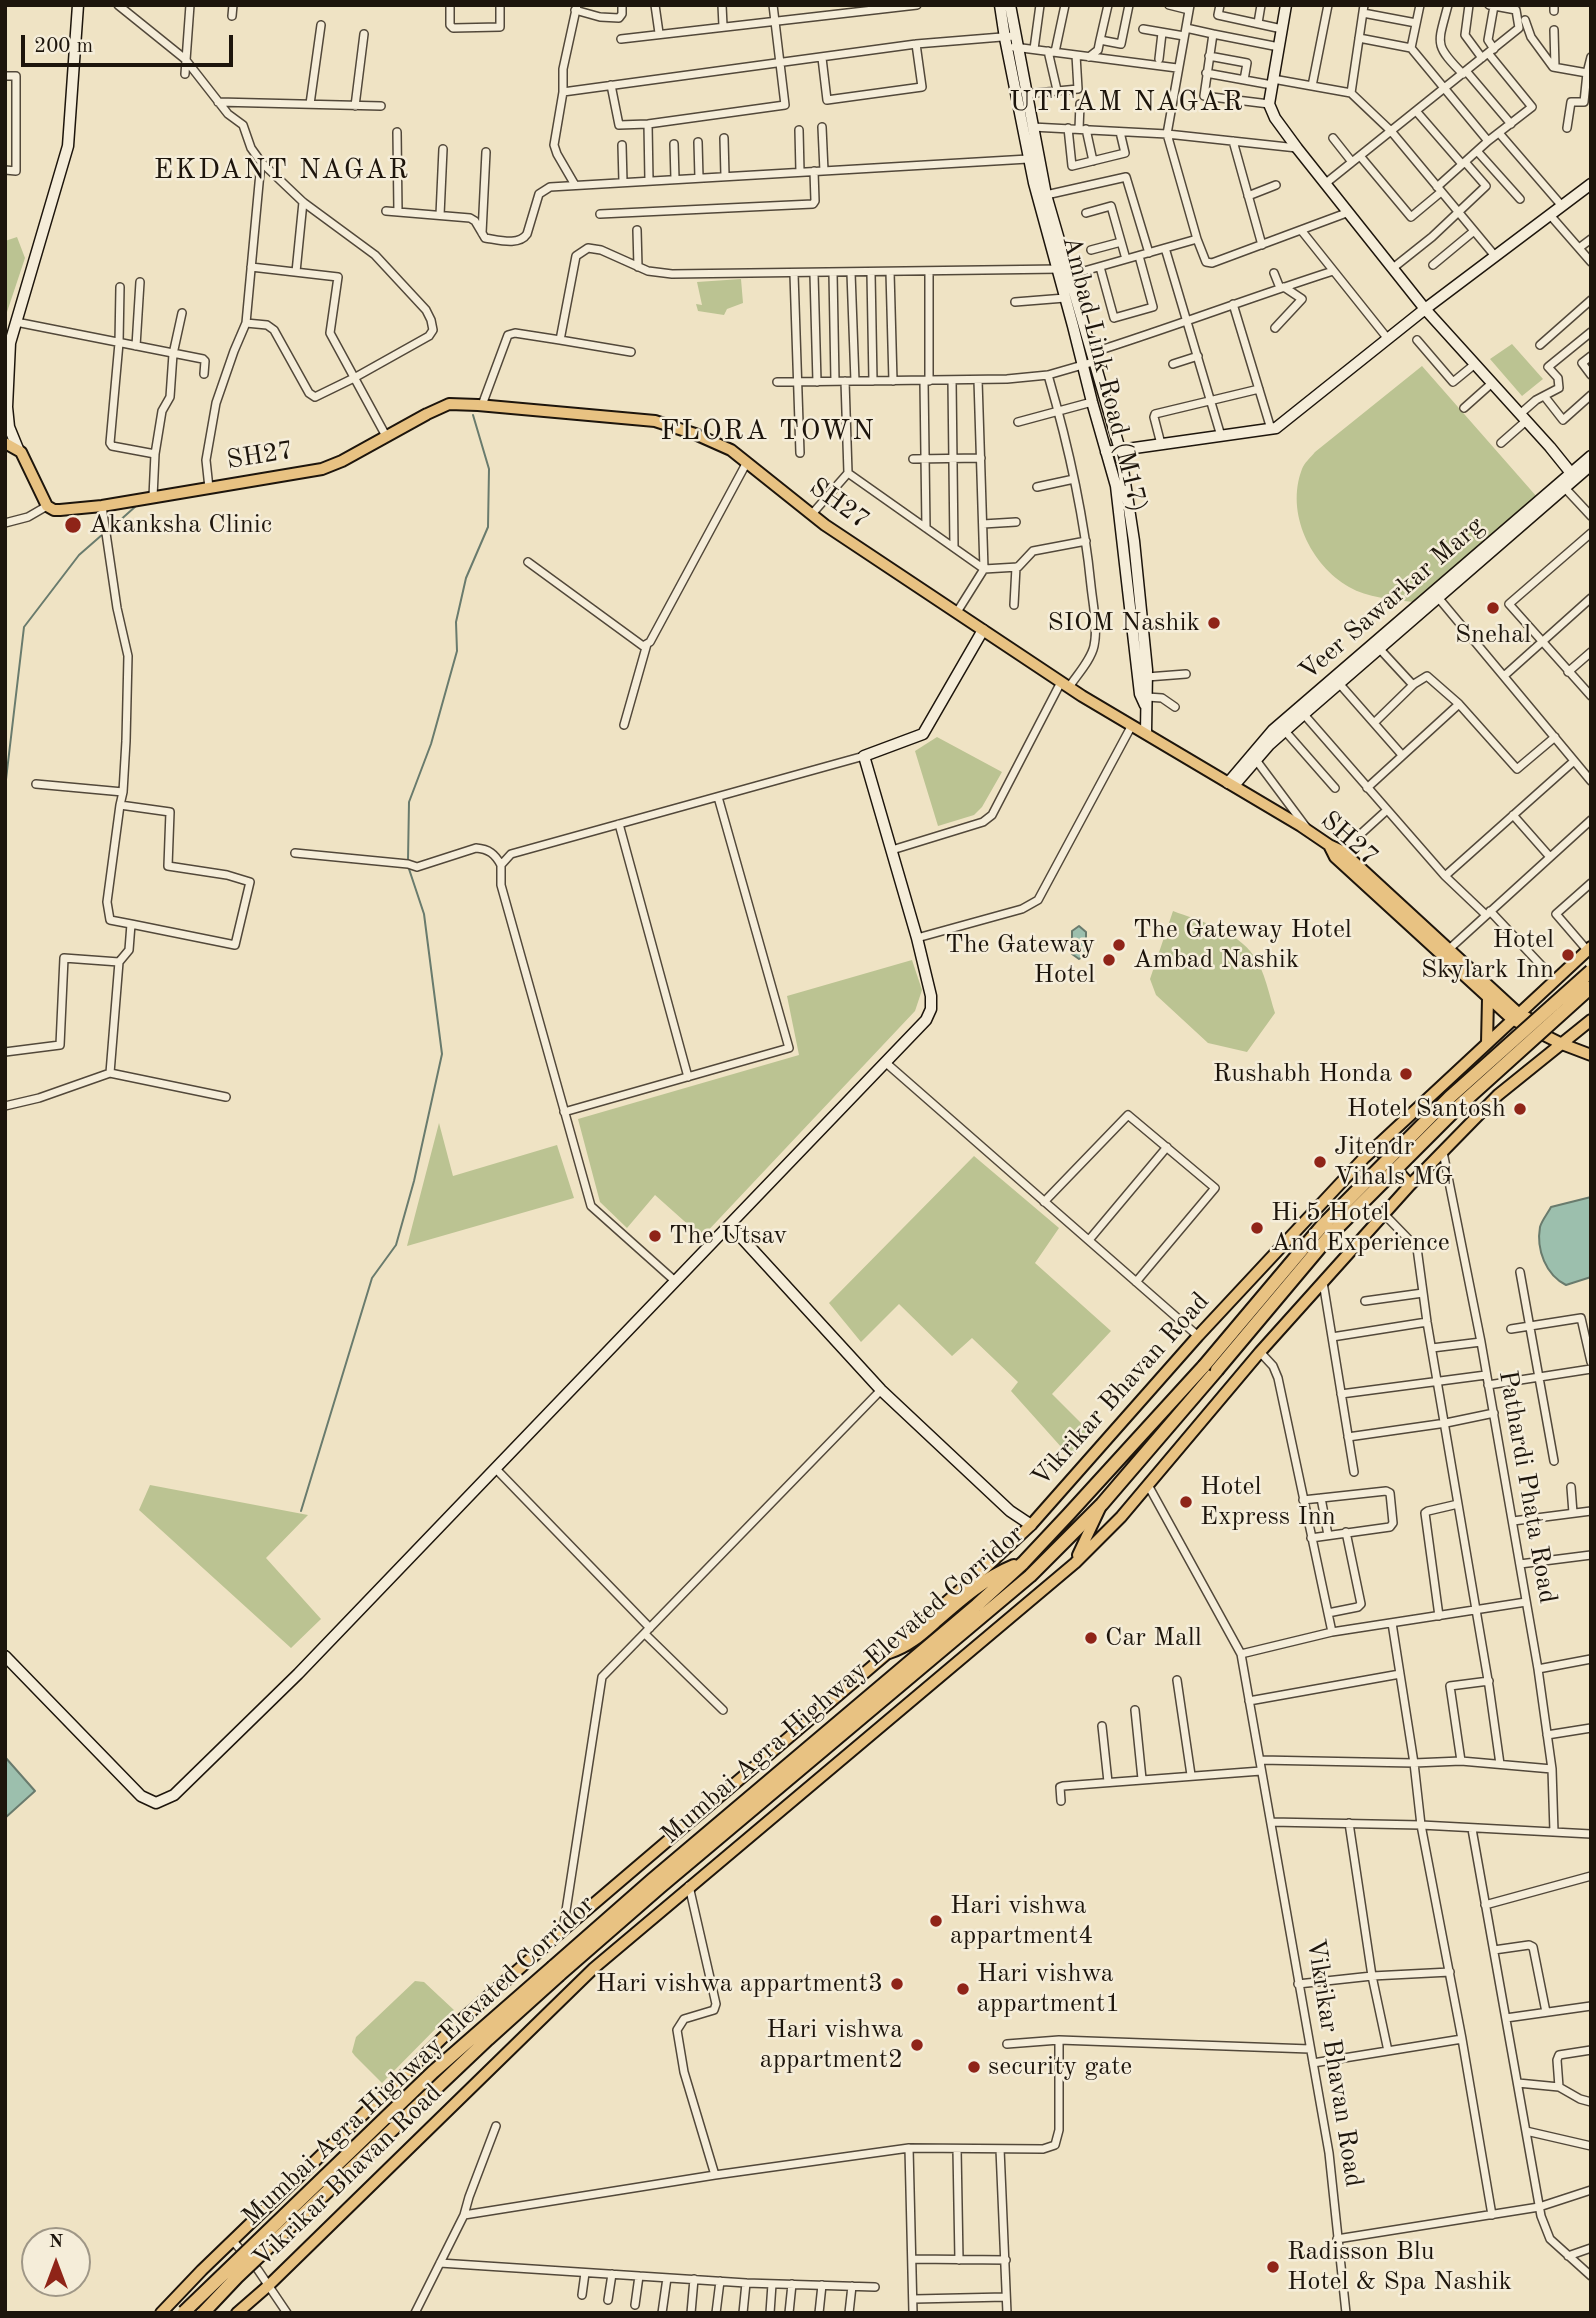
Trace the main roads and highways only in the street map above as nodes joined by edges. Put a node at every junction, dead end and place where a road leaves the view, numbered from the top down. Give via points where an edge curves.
1 (5, 443) edge
2 (1329, 845) junction
3 (1589, 948) edge
4 (1445, 953) junction
5 (1591, 971) edge
6 (1591, 988) edge
7 (1488, 998) junction
8 (1515, 1016) junction
9 (1591, 1020) edge
10 (1487, 1042) junction
11 (1565, 1042) junction
12 (1591, 1047) edge
13 (1591, 1055) edge
14 (1376, 1146) junction
15 (1410, 1185) junction
16 (1210, 1368) junction
17 (1102, 1504) junction
18 (1023, 1563) junction
19 (1074, 1563) junction
20 (889, 1652) junction
21 (556, 1971) junction
22 (161, 2313) edge
23 (183, 2313) edge
24 (203, 2313) edge
25 (237, 2313) edge

1 - 2 main road, SH27 / SH27 via 18,449 47,506 60,510 322,469 449,404 655,421 731,450 812,514 1065,684
2 - 4 main road via 1342,851
2 - 4 main road, SH27 / SH27 via 1335,857
3 - 8 main road, Vikrikar Bhavan Road
4 - 7 main road, SH27 / SH27
4 - 8 main road
5 - 16 highway, Mumbai Agra Highway Elevated Corridor, bridge via 1450,1097 1322,1226
6 - 16 highway, Mumbai Agra Highway Elevated Corridor, bridge via 1459,1106 1332,1233
7 - 8 main road, SH27 / SH27
7 - 10 main road
8 - 10 main road, Vikrikar Bhavan Road
8 - 11 main road, SH27 / SH27
9 - 11 main road, Vikrikar Bhavan Road
10 - 14 main road, Vikrikar Bhavan Road
11 - 12 main road
11 - 13 main road, SH27
11 - 15 main road, Vikrikar Bhavan Road via 1499,1095
14 - 15 main road
14 - 20 main road, Vikrikar Bhavan Road via 1198,1336 1031,1525
15 - 19 main road, Vikrikar Bhavan Road via 1121,1517
16 - 17 highway, Mumbai Agra Highway Elevated Corridor
16 - 18 highway, Mumbai Agra Highway Elevated Corridor
17 - 19 main road
17 - 21 highway, Mumbai Agra Highway Elevated Corridor via 984,1617
18 - 20 highway via 996,1573 906,1647
18 - 21 highway, Mumbai Agra Highway Elevated Corridor via 663,1871
19 - 25 main road, Vikrikar Bhavan Road via 594,1968
20 - 22 main road, Vikrikar Bhavan Road via 457,2024
21 - 23 highway, Mumbai Agra Highway Elevated Corridor, bridge via 433,2072
21 - 24 highway, Mumbai Agra Highway Elevated Corridor, bridge

